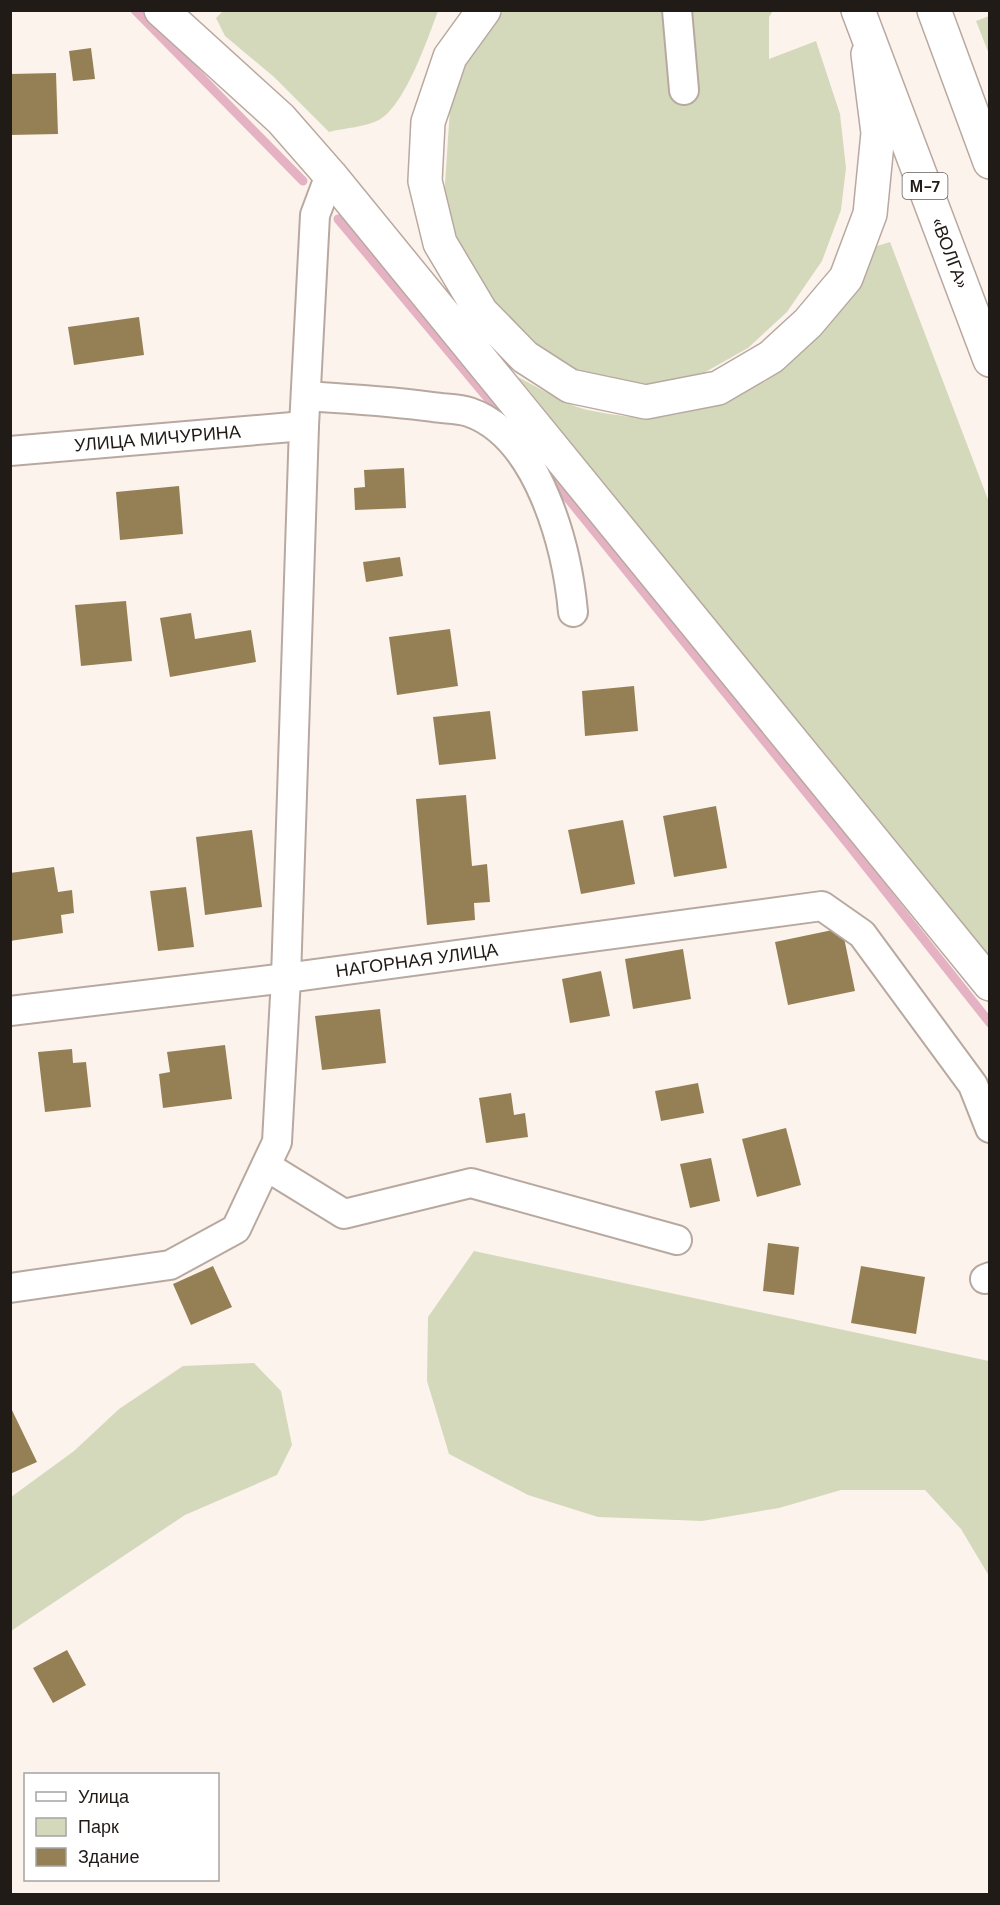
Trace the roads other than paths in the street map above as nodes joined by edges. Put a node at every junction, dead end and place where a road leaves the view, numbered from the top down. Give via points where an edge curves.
1 (161, 10) edge
2 (484, 10) edge
3 (677, 10) edge
4 (934, 10) edge
5 (860, 15) edge
6 (684, 90) dead end
7 (990, 162) edge
8 (330, 175) junction
9 (990, 360) edge
10 (306, 396) junction
11 (304, 426) junction
12 (10, 451) edge
13 (573, 612) dead end
14 (286, 978) junction
15 (990, 984) edge
16 (10, 1011) edge
17 (990, 1128) edge
18 (266, 1166) junction
19 (677, 1240) dead end
20 (10, 1288) edge

1 - 8 main road via 281,118
2 - 5 main road via 450,57 428,122 425,181 440,243 480,312 525,357 570,386 646,402 718,388 771,357 808,323 846,278 870,214 878,133
3 - 6 street
4 - 7 main road
5 - 9 main road, «ВОЛГА» / М-7
8 - 10 street via 315,216
8 - 15 main road
10 - 11 street
10 - 13 street via 398,402 469,412 507,434 525,460 551,513 569,569
11 - 12 street, УЛИЦА МИЧУРИНА
11 - 14 street
14 - 16 street, НАГОРНАЯ УЛИЦА
14 - 17 street, НАГОРНАЯ УЛИЦА via 822,906 862,934 973,1085
14 - 18 street via 278,1142
18 - 19 street via 344,1214 471,1184
18 - 20 street via 236,1229 170,1265

